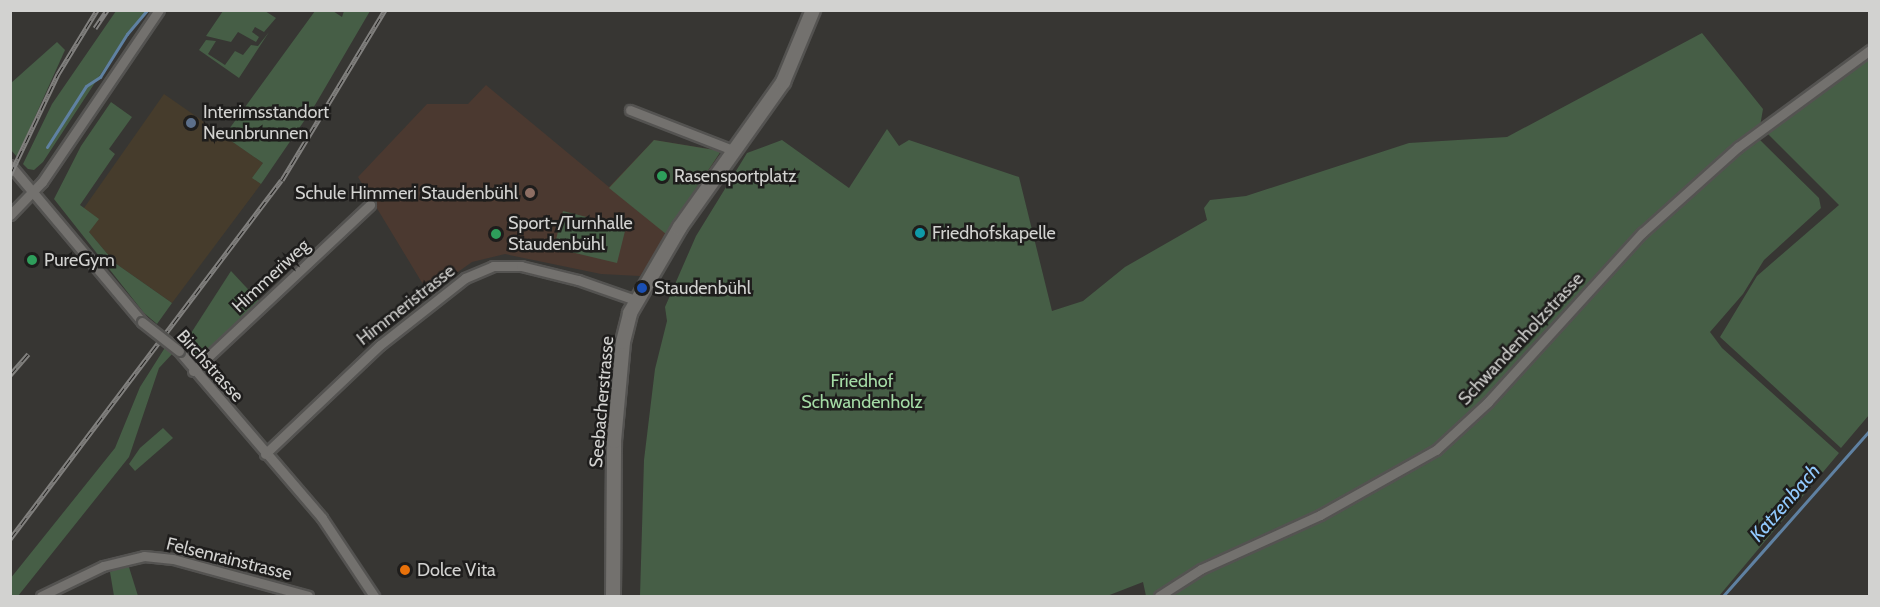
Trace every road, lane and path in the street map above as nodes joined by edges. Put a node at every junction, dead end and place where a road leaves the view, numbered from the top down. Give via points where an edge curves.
1 (159, 10) edge
2 (813, 10) edge
3 (1869, 50) edge
4 (630, 110) dead end
5 (735, 151) junction
6 (10, 165) edge
7 (32, 192) junction
8 (370, 205) dead end
9 (10, 215) edge
10 (635, 300) junction
11 (193, 371) junction
12 (265, 454) junction
13 (41, 597) edge
14 (308, 597) edge
15 (374, 597) edge
16 (613, 597) edge
17 (1159, 597) edge

1 - 7 street
2 - 5 street, Seebacherstrasse via 783,82
3 - 17 street, Schwandenholzstrasse via 1738,147 1642,233 1488,402 1436,450 1320,515 1201,569
4 - 5 street
5 - 10 street, Seebacherstrasse via 680,227
6 - 7 street, Birchstrasse
7 - 9 street
7 - 11 street, Birchstrasse, bridge via 142,322 179,351
8 - 11 street, Himmeriweg
10 - 12 street, Himmeristrasse via 578,280 521,267 493,266 465,278 380,345
10 - 16 street, Seebacherstrasse via 623,342 614,441
11 - 12 street, Birchstrasse
12 - 15 street, Birchstrasse via 328,525
13 - 14 street, Felsenrainstrasse via 103,566 144,556 174,559

